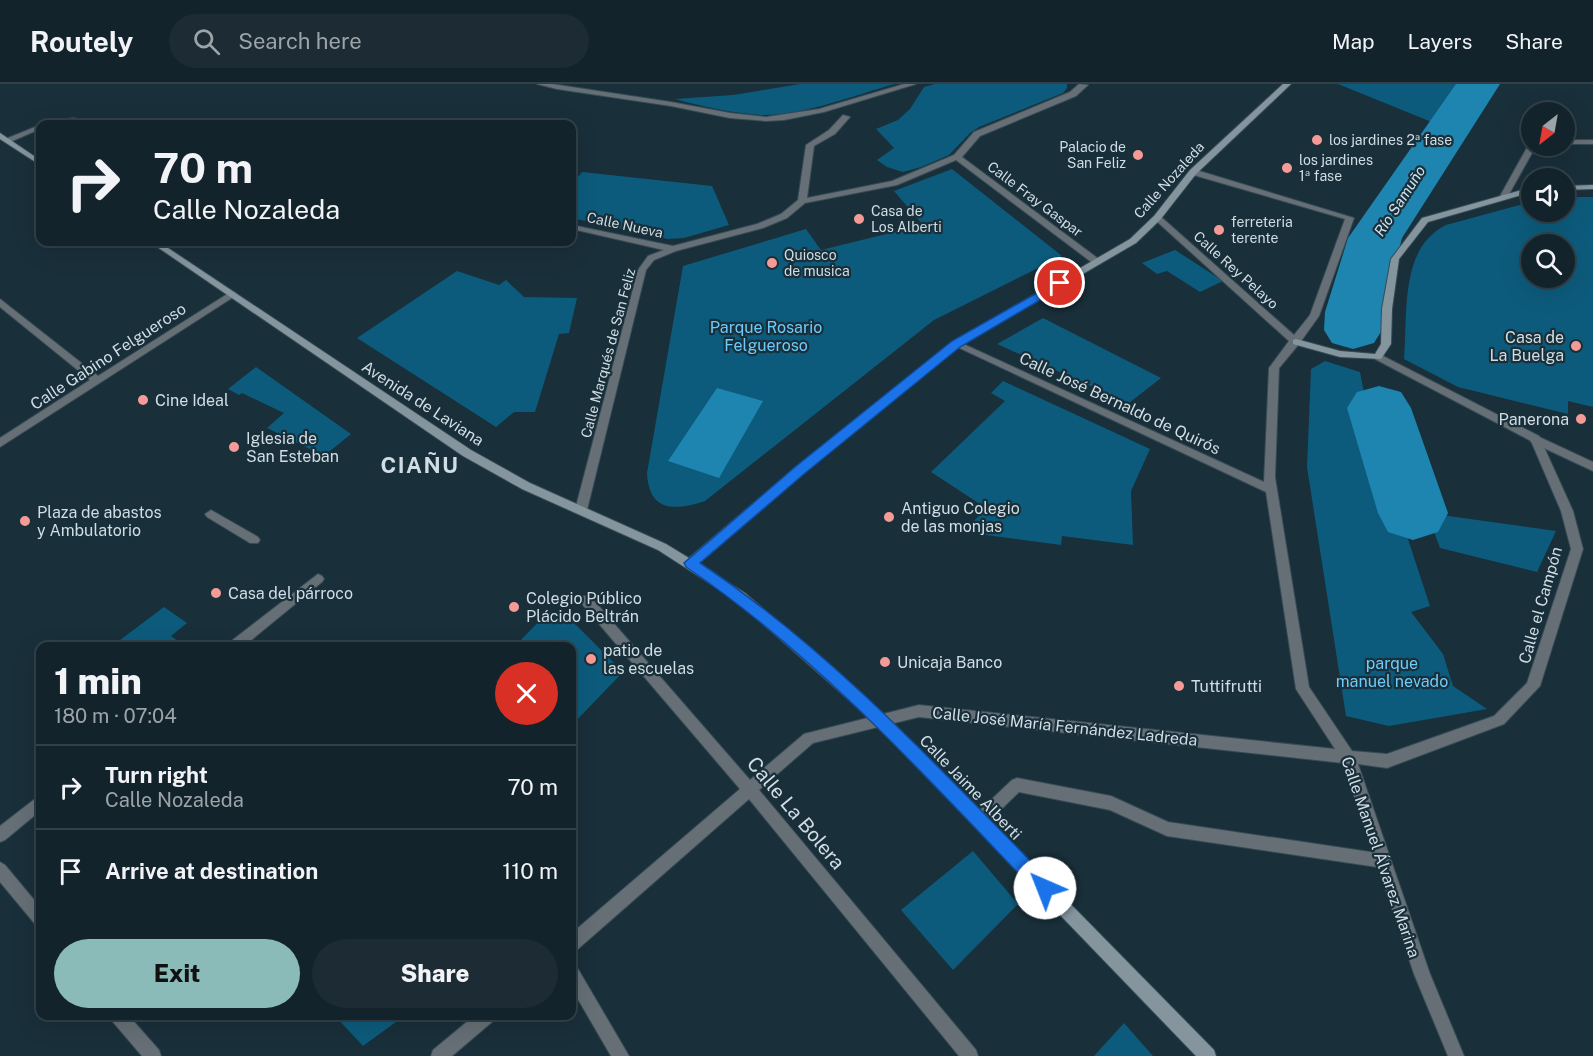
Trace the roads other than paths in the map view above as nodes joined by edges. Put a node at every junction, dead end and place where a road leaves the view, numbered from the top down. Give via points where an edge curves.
1 (541, 84) edge
2 (912, 84) edge
3 (1083, 84) edge
4 (1287, 84) edge
5 (846, 117) dead end
6 (36, 128) edge
7 (4, 138) edge
8 (1575, 142) edge
9 (1593, 142) edge
10 (1526, 156) edge
11 (957, 157) junction
12 (36, 160) edge
13 (1193, 172) junction
14 (1593, 187) edge
15 (1575, 188) edge
16 (1521, 192) edge
17 (1504, 196) junction
18 (802, 201) junction
19 (1157, 218) junction
20 (576, 228) edge
21 (160, 246) edge
22 (673, 249) junction
23 (1097, 262) junction
24 (232, 294) junction
25 (0, 302) edge
26 (1296, 342) junction
27 (956, 344) junction
28 (1378, 357) junction
29 (98, 381) junction
30 (1535, 439) junction
31 (0, 442) edge
32 (1593, 467) edge
33 (1271, 490) junction
34 (581, 510) junction
35 (211, 514) dead end
36 (254, 540) dead end
37 (691, 563) junction
38 (318, 579) dead end
39 (586, 600) dead end
40 (240, 642) edge
41 (881, 720) junction
42 (1348, 756) junction
43 (749, 789) junction
44 (36, 805) edge
45 (979, 821) junction
46 (0, 835) edge
47 (1384, 861) junction
48 (0, 870) edge
49 (36, 914) edge
50 (576, 940) edge
51 (576, 982) edge
52 (122, 1020) edge
53 (481, 1020) edge
54 (153, 1056) edge
55 (439, 1056) edge
56 (621, 1056) edge
57 (970, 1056) edge
58 (1208, 1056) edge
59 (1456, 1056) edge

1 - 2 street via 766,119 797,115
3 - 11 street via 1073,94 977,134
4 - 13 street, Calle Nozaleda
5 - 18 street via 832,132 810,145
6 - 7 street
7 - 12 street
8 - 9 street
10 - 17 street
11 - 18 street via 894,183
11 - 23 street, Calle Fray Gaspar
13 - 19 street, Calle Nozaleda
13 - 26 street, Calle Manuel Álvarez Marina via 1350,218 1314,316
14 - 15 street
16 - 17 street
17 - 28 street via 1425,220 1395,259 1386,309 1386,344
18 - 22 street, Calle Marqués de San Feliz via 784,216 760,226
19 - 23 street, Calle Nozaleda via 1133,241
19 - 26 street, Calle Rey Pelayo
20 - 22 street, Calle Nueva
21 - 24 street, Avenida de Laviana
22 - 34 street, Calle Marqués de San Feliz via 651,258 642,270
23 - 27 street, Calle Nozaleda
24 - 29 street, Calle Gabino Felgueroso
24 - 34 street, Avenida de Laviana via 468,453 526,486
25 - 29 street
26 - 28 street via 1340,354
26 - 33 street, Calle Manuel Álvarez Marina via 1274,368
27 - 33 street, Calle José Bernaldo de Quirós
27 - 37 street, Calle Nozaleda
28 - 30 street
29 - 31 street, Calle Gabino Felgueroso
30 - 32 street
30 - 42 street, Calle el Campón via 1567,511 1576,549 1533,686 1499,720 1387,761
33 - 42 street, Calle Manuel Álvarez Marina via 1303,689
34 - 37 street, Avenida de Laviana
35 - 36 street
37 - 41 street, Calle Jaime Alberti via 741,597
38 - 40 street
39 - 43 street, Calle La Bolera
41 - 42 street, Calle José María Fernández Ladreda via 920,711
41 - 43 street, Calle José María Fernández Ladreda via 809,738
41 - 45 street, Calle Jaime Alberti
42 - 47 street, Calle Manuel Álvarez Marina
43 - 50 street, Calle José María Fernández Ladreda
43 - 57 street, Calle La Bolera
44 - 46 street
45 - 47 street via 1017,785 1111,802 1167,829
45 - 58 street, Calle Jaime Alberti
47 - 59 street, Calle Manuel Álvarez Marina via 1422,974
48 - 49 street
51 - 56 street
52 - 54 street
53 - 55 street

